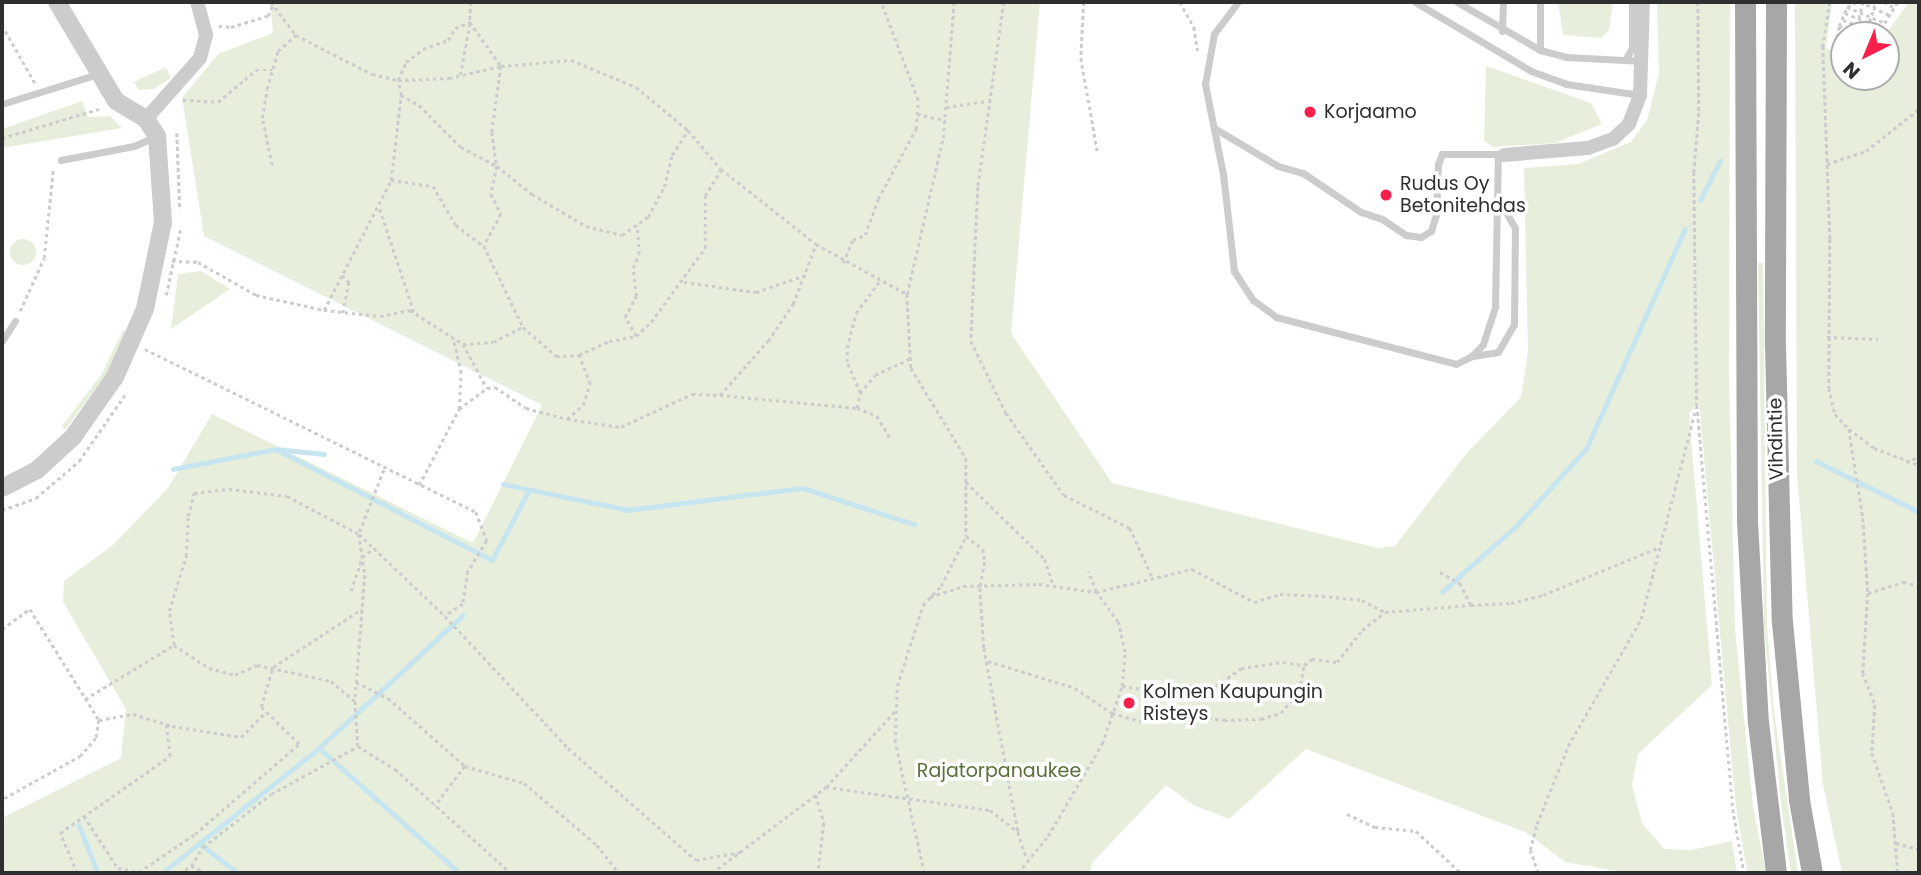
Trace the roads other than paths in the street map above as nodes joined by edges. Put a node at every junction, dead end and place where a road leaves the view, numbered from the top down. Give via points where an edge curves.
1 (57, 2) edge
2 (197, 2) edge
3 (1238, 2) edge
4 (1415, 2) edge
5 (1457, 2) edge
6 (1503, 2) edge
7 (1540, 2) edge
8 (1632, 2) edge
9 (1643, 2) edge
10 (1745, 2) edge
11 (1776, 2) edge
12 (1502, 31) junction
13 (1540, 50) junction
14 (1625, 60) junction
15 (1643, 62) junction
16 (99, 73) junction
17 (1640, 95) junction
18 (2, 104) edge
19 (146, 119) junction
20 (1214, 128) junction
21 (157, 136) junction
22 (1501, 155) junction
23 (61, 160) road end
24 (1498, 198) junction
25 (15, 321) road end
26 (2, 341) edge
27 (1472, 356) junction
28 (2, 488) edge
29 (1776, 873) edge
30 (1812, 873) edge

1 - 16 street
2 - 19 street via 205,25 200,58
3 - 20 lane via 1214,34 1205,84
4 - 17 lane via 1531,71 1566,83
5 - 12 lane
6 - 12 lane
7 - 13 lane
8 - 14 lane via 1632,48
9 - 15 street
10 - 29 main road, Vihdintie via 1747,521 1758,722
11 - 30 main road, Vihdintie via 1774,345 1782,622 1799,800
12 - 13 lane
13 - 14 lane via 1566,57
14 - 15 lane
15 - 17 street
16 - 18 lane
16 - 19 street via 116,101
17 - 22 street via 1629,124 1613,139 1588,148
19 - 21 street
20 - 22 lane via 1278,166 1303,173 1361,212 1406,235 1421,237 1431,231 1436,215 1442,154
20 - 27 lane via 1234,271 1263,309 1340,336 1455,364
21 - 23 lane via 134,146
21 - 28 street via 163,183 158,258 133,342 116,377 73,437 37,470
22 - 24 lane
24 - 27 lane via 1495,306 1483,344
24 - 27 lane via 1515,228 1514,324 1498,352
25 - 26 lane

